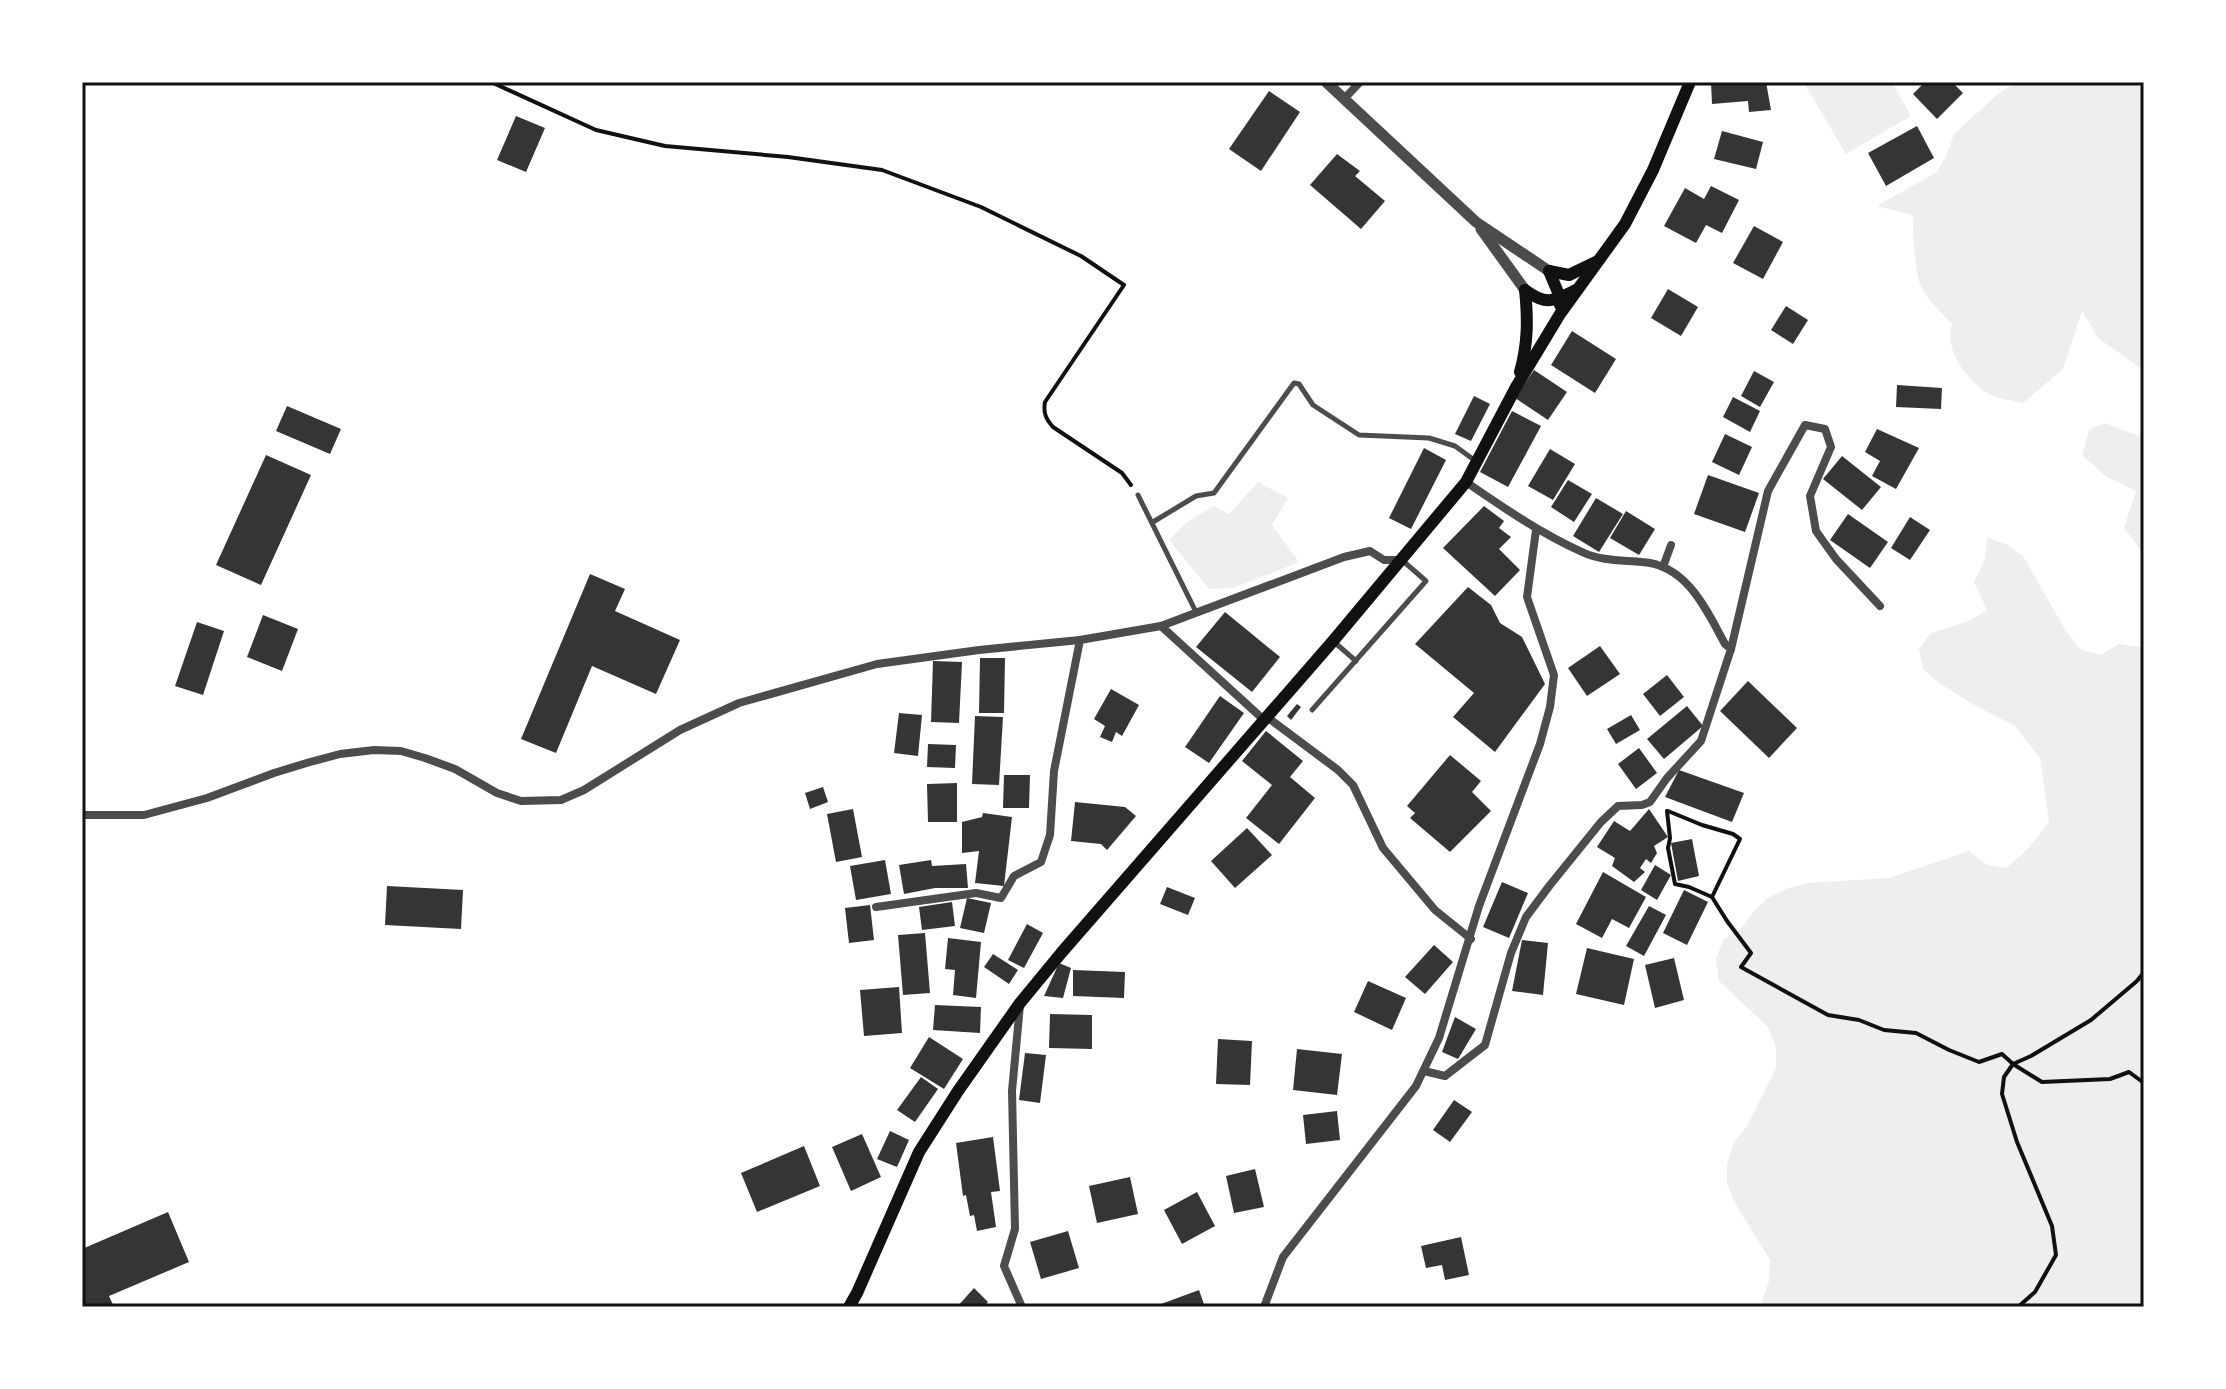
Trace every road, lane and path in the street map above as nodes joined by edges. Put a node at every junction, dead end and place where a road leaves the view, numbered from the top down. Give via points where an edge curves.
1 (491, 82) edge
2 (1326, 82) edge
3 (1360, 82) edge
4 (1690, 82) edge
5 (1344, 99) junction
6 (1476, 222) junction
7 (1599, 261) junction
8 (1549, 271) junction
9 (1579, 288) junction
10 (1525, 290) junction
11 (1560, 297) junction
12 (1560, 314) junction
13 (1516, 387) junction
14 (1478, 462) junction
15 (1466, 482) junction
16 (1138, 495) joint
17 (1153, 522) junction
18 (1536, 530) junction
19 (1671, 545) dead end
20 (1401, 560) junction
21 (1663, 567) junction
22 (1880, 606) dead end
23 (1196, 613) junction
24 (1161, 626) junction
25 (1080, 640) junction
26 (1333, 641) junction
27 (1731, 649) junction
28 (1356, 661) junction
29 (1312, 710) dead end
30 (1266, 718) junction
31 (82, 815) edge
32 (1712, 897) junction
33 (876, 907) dead end
34 (1471, 939) junction
35 (2144, 972) edge
36 (1020, 1003) junction
37 (2013, 1064) junction
38 (1424, 1071) junction
39 (2144, 1083) edge
40 (849, 1307) edge
41 (1022, 1307) edge
42 (1264, 1307) edge
43 (2018, 1307) edge

1 - 16 path via 596,130 665,146 882,170 981,207 1081,256 1124,285 1044,409 1053,427 1122,473
2 - 5 street
3 - 5 street
4 - 7 main road via 1653,170
5 - 6 street
6 - 8 street
6 - 10 street
7 - 8 main road via 1569,275
7 - 9 main road
8 - 11 main road
9 - 11 main road
9 - 12 main road
10 - 11 main road via 1551,302
10 - 13 main road via 1525,352
11 - 12 main road
12 - 13 main road
13 - 14 main road
14 - 15 main road
14 - 17 lane via 1455,446 1429,438 1359,435 1313,405 1294,383 1214,493 1196,496
15 - 18 street
15 - 20 main road
16 - 17 lane
17 - 23 lane
18 - 21 street via 1585,554
18 - 34 street via 1527,597 1554,675 1550,707
19 - 21 street
20 - 23 street via 1384,560 1370,551 1344,557
20 - 26 main road
20 - 28 lane via 1426,581
21 - 27 street via 1697,594
22 - 27 street via 1816,531 1810,496 1831,447 1825,429 1805,425 1768,491
23 - 24 street
24 - 25 street
24 - 30 street
25 - 31 street via 877,664 753,699 680,730 561,800 521,801 425,758 374,750 310,762 144,815
25 - 33 street via 1054,771 1050,835 1041,862 1014,876 1001,898 976,893
26 - 28 lane
26 - 30 main road
27 - 38 street via 1701,741 1650,802 1618,806 1601,822 1526,917 1485,1045 1445,1076
28 - 29 lane
30 - 34 street via 1353,785 1383,848 1435,910
30 - 36 main road
32 - 32 path via 1675,884 1667,811 1740,839
32 - 37 path via 1751,953 1741,967 1762,980 1828,1015 1916,1033 1979,1062 2002,1054
34 - 38 street
35 - 37 path via 2091,1020
36 - 40 main road via 919,1152
36 - 41 street via 1012,1091 1015,1229 1004,1266
37 - 39 path via 2042,1082 2110,1079 2129,1072
37 - 43 path via 2002,1094 2052,1226 2056,1255 2035,1292
38 - 42 street via 1283,1257

